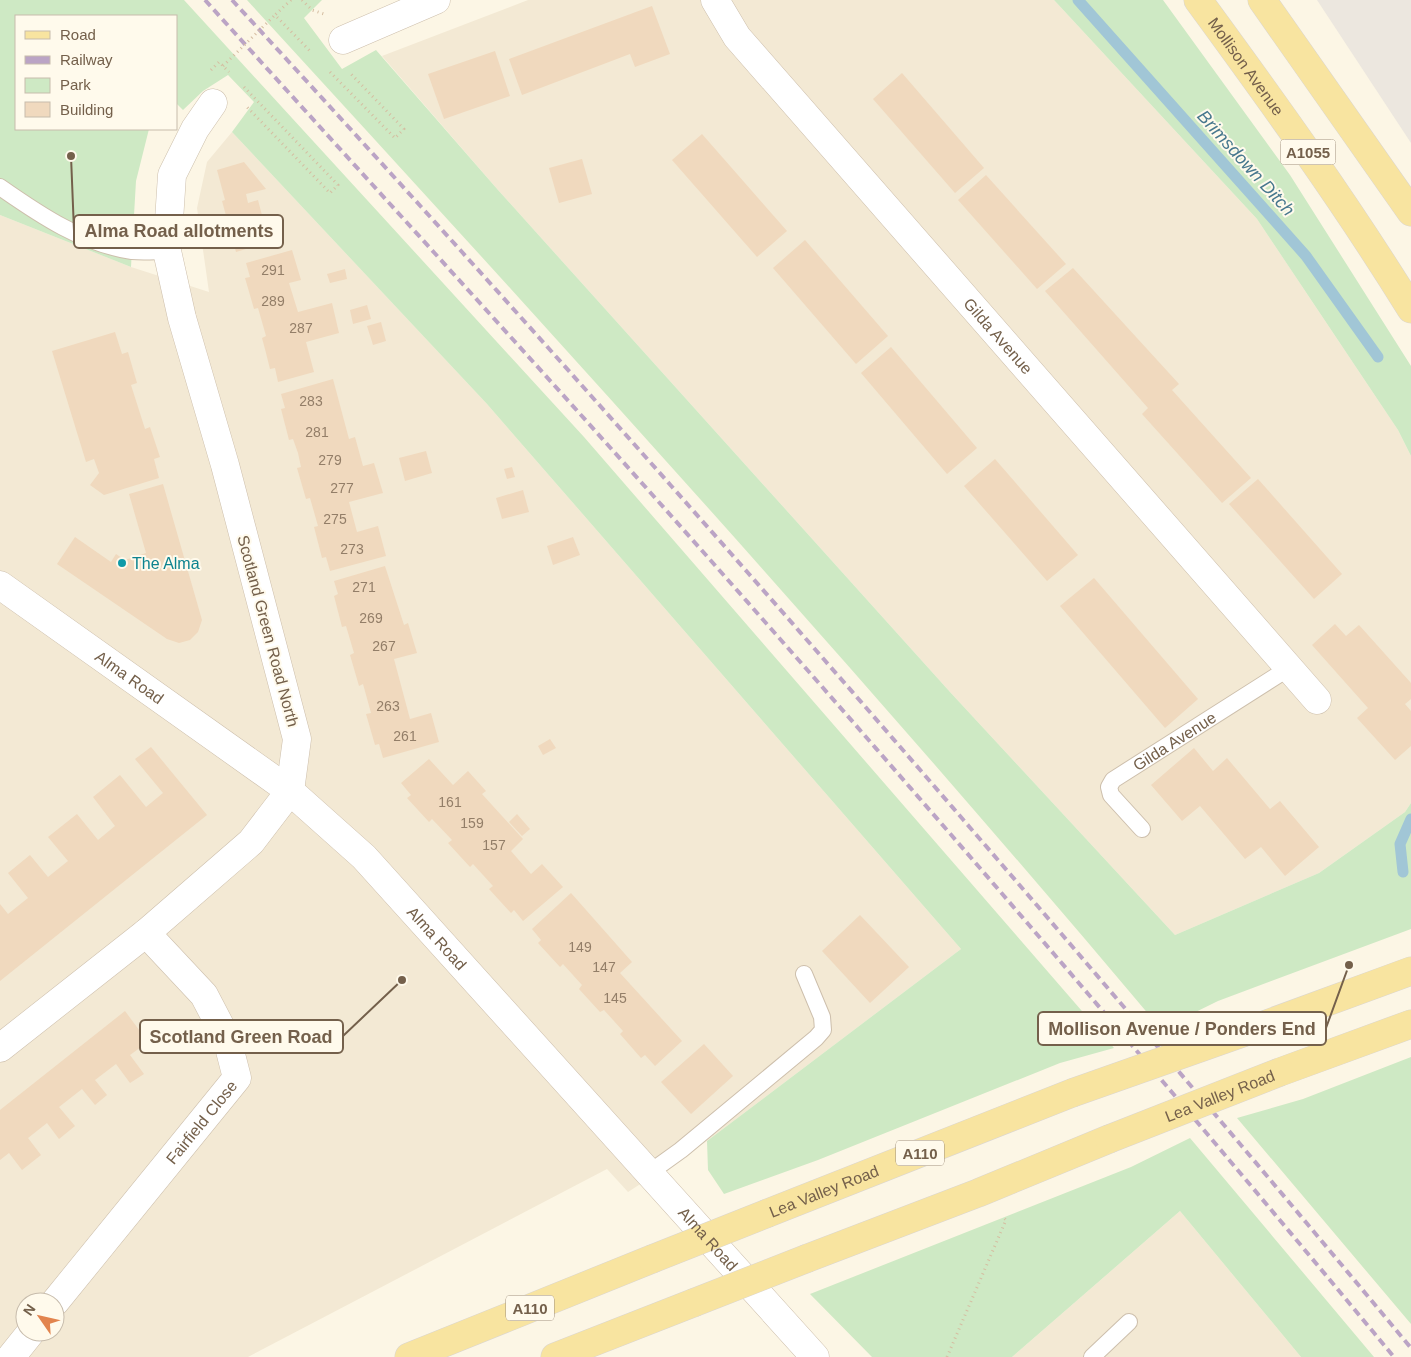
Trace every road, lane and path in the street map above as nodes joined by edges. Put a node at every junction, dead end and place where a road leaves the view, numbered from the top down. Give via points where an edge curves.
1 (291, 0) edge
2 (302, 0) edge
3 (436, 0) edge
4 (715, 0) edge
5 (1198, 0) edge
6 (1262, 0) edge
7 (312, 10) dead end
8 (275, 15) junction
9 (343, 53) joint
10 (315, 56) dead end
11 (328, 70) dead end
12 (230, 73) dead end
13 (237, 80) dead end
14 (213, 102) dead end
15 (244, 104) dead end
16 (0, 186) edge
17 (1411, 212) edge
18 (167, 251) junction
19 (1411, 308) edge
20 (0, 585) edge
21 (1289, 668) junction
22 (1317, 700) dead end
23 (290, 791) junction
24 (1142, 829) dead end
25 (146, 933) junction
26 (1411, 971) edge
27 (804, 974) dead end
28 (1411, 1024) edge
29 (0, 1048) edge
30 (649, 1174) junction
31 (1006, 1220) dead end
32 (63, 1292) edge
33 (1129, 1322) dead end
34 (23, 1342) edge
35 (11, 1357) edge
36 (409, 1357) edge
37 (555, 1357) edge
38 (815, 1357) edge
39 (947, 1357) edge
40 (1092, 1357) edge

1 - 8 path
2 - 7 path
3 - 9 street
4 - 21 street, Gilda Avenue via 737,37
5 - 19 main road, Mollison Avenue / A1055 via 1290,125
6 - 17 main road, A1055
8 - 10 path
8 - 12 path, bridge via 223,66
9 - 11 path via 404,129 395,138
13 - 15 path via 338,185 330,193
14 - 18 street, Scotland Green Road North via 172,175
16 - 18 lane via 32,210 82,238 132,251
18 - 23 street, Scotland Green Road North via 182,318 225,465 297,739
20 - 23 street, Alma Road
21 - 22 street, Gilda Avenue
21 - 24 lane, Gilda Avenue via 1112,780 1109,787 1111,795
23 - 25 street, Scotland Green Road North via 251,842
23 - 30 street, Alma Road via 364,857
25 - 29 street, Scotland Green Road North
25 - 32 street, Fairfield Close via 204,995 227,1039 238,1078
26 - 36 main road, Lea Valley Road / A110, bridge via 1072,1093
27 - 30 lane via 822,1017 823,1030 682,1150
28 - 37 main road, Lea Valley Road, bridge via 1280,1072
30 - 38 street, Alma Road
31 - 39 path
33 - 40 lane
34 - 35 street

